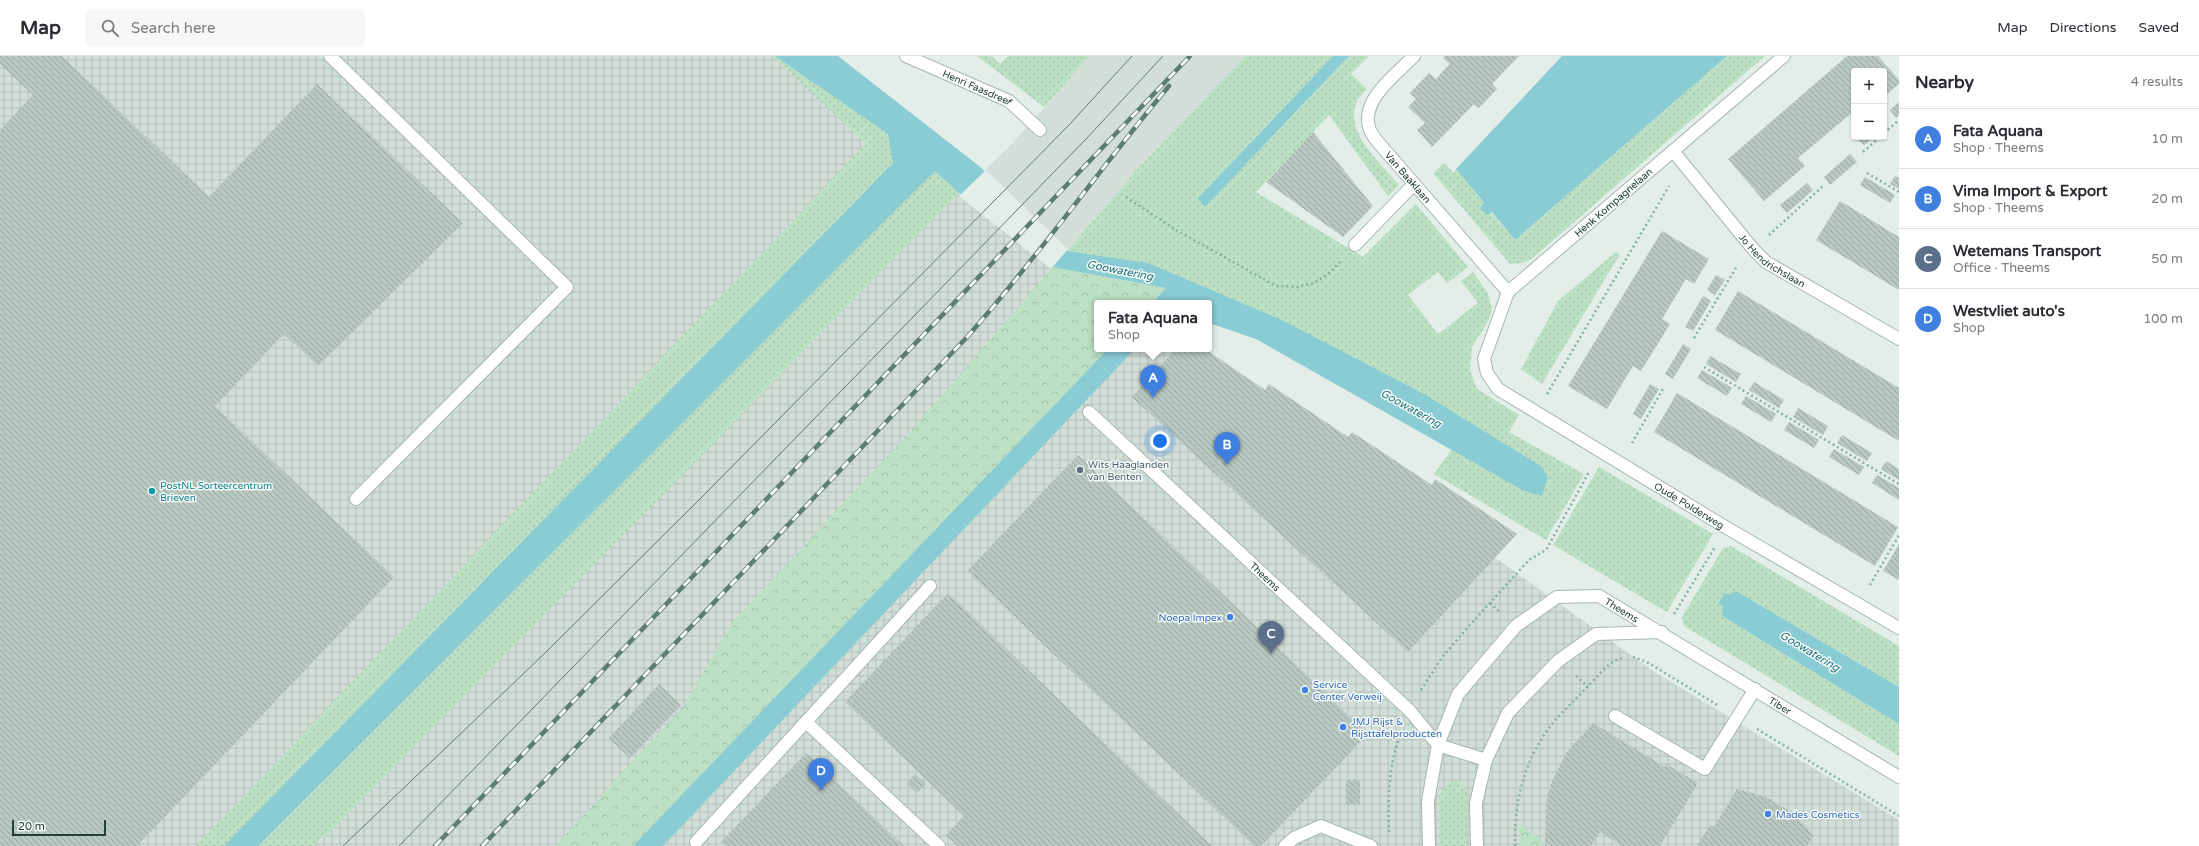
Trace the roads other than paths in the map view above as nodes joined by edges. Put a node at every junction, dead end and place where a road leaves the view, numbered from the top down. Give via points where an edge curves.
1 (330, 56) edge
2 (906, 56) edge
3 (1414, 56) edge
4 (1784, 56) edge
5 (1040, 130) dead end
6 (1673, 151) junction
7 (1414, 184) junction
8 (1355, 245) road end
9 (1508, 292) junction
10 (1899, 339) edge
11 (1487, 373) joint
12 (1089, 412) dead end
13 (356, 499) dead end
14 (930, 586) dead end
15 (1899, 628) edge
16 (1662, 632) junction
17 (1755, 689) junction
18 (1615, 716) dead end
19 (806, 722) junction
20 (1438, 745) junction
21 (1486, 760) junction
22 (1899, 777) edge
23 (697, 845) edge
24 (938, 846) edge
25 (1285, 846) edge
26 (1371, 846) edge
27 (1429, 846) edge
28 (1477, 846) edge

1 - 13 street via 567,287
2 - 5 street, Henri Faasdreef via 1009,101
3 - 7 street, Van Baaklaan via 1375,97 1369,110 1369,127 1377,141
4 - 6 street, Henk Kompagnelaan
6 - 9 street, Henk Kompagnelaan
6 - 10 street, Jo Hendrichslaan via 1753,250 1766,262
7 - 8 street
7 - 9 street, Van Baaklaan
9 - 11 street, Henk Kompagnelaan via 1484,359
11 - 15 street, Oude Polderweg via 1498,389 1727,528
12 - 20 street, Theems via 1410,711
14 - 19 street
16 - 17 street, Tiber
16 - 20 street, Theems via 1599,596 1557,597 1516,626 1458,694
16 - 21 street, Theems via 1596,634 1558,661 1508,713
17 - 18 street via 1705,769
17 - 22 street, Tiber
19 - 23 street
19 - 24 street
20 - 21 street
20 - 27 street, Theems via 1428,801
21 - 28 street, Theems via 1476,803
25 - 26 street via 1294,838 1321,826

